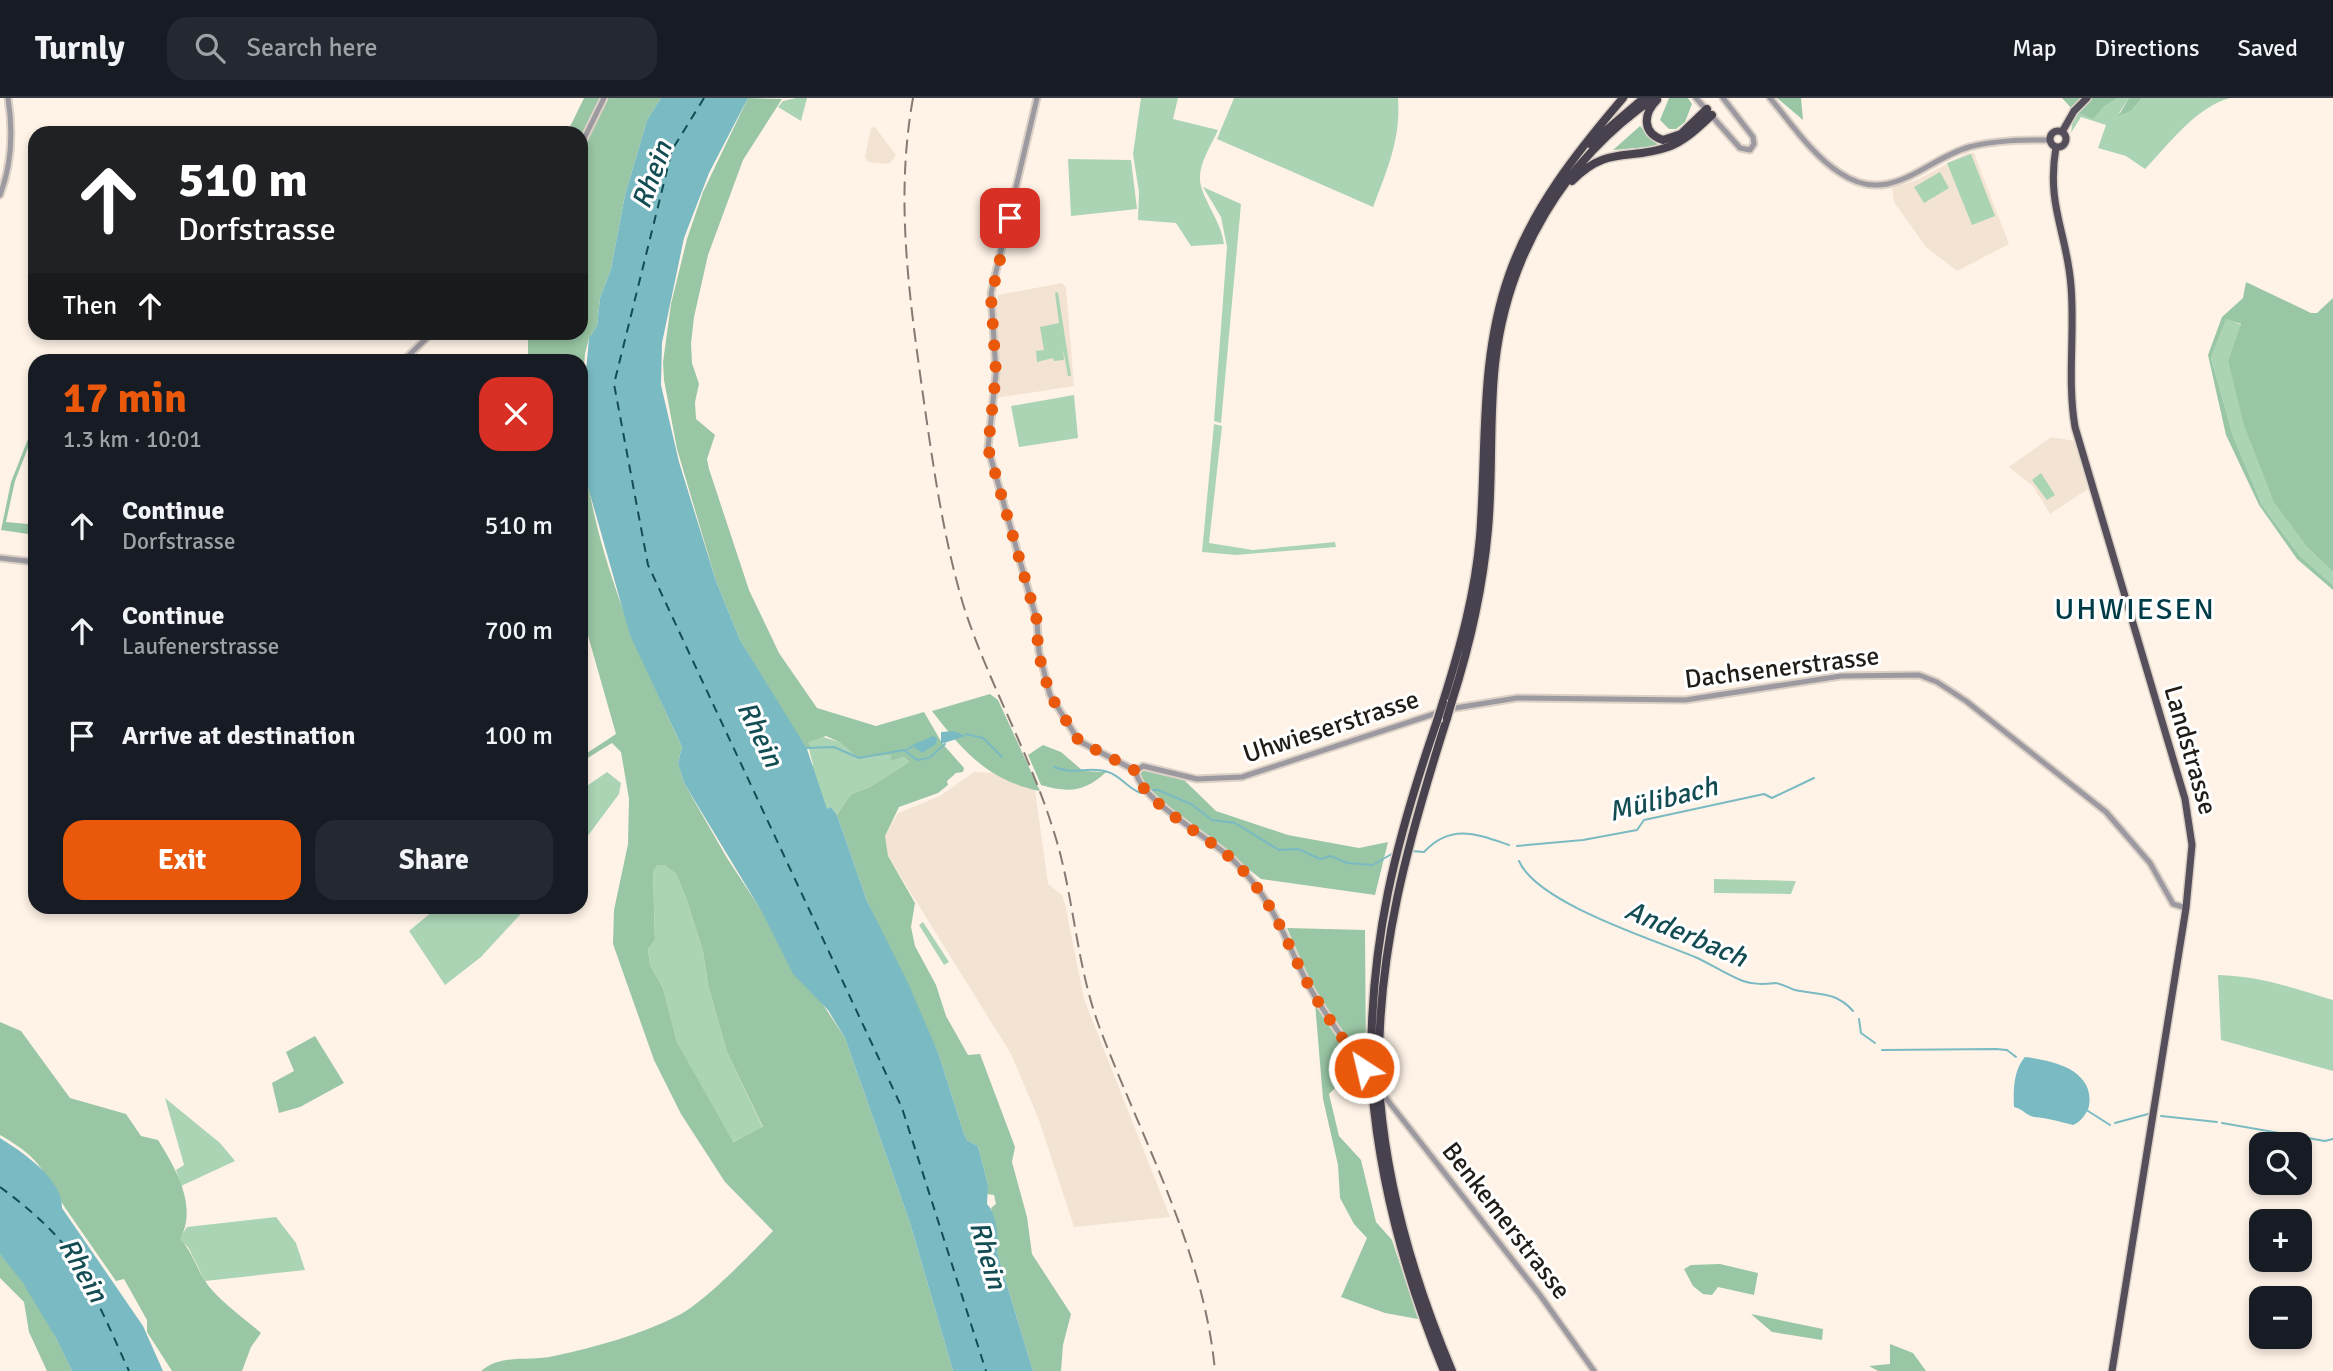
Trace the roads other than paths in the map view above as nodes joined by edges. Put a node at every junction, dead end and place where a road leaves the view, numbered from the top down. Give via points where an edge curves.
1 (8, 98) edge
2 (604, 98) edge
3 (1037, 98) edge
4 (1623, 98) edge
5 (1644, 98) edge
6 (1696, 98) edge
7 (1723, 98) edge
8 (1770, 98) edge
9 (2087, 98) edge
10 (1656, 99) edge
11 (1709, 112) junction
12 (588, 131) edge
13 (2062, 132) junction
14 (2050, 139) junction
15 (2056, 147) junction
16 (1551, 192) junction
17 (0, 195) edge
18 (1543, 216) junction
19 (425, 340) edge
20 (410, 354) edge
21 (0, 558) edge
22 (28, 561) edge
23 (1451, 703) junction
24 (1136, 771) junction
25 (2186, 908) junction
26 (1368, 1070) junction
27 (1376, 1085) junction
28 (1383, 1098) junction
29 (1444, 1371) edge
30 (1452, 1371) edge
31 (1594, 1371) edge
32 (2112, 1371) edge

1 - 17 street via 10,157
2 - 12 street
3 - 24 street via 991,293 996,373 988,448 1037,621 1038,652 1056,709 1075,737
4 - 16 highway
5 - 16 highway via 1595,139
6 - 11 street
7 - 11 street via 1752,135 1753,147 1740,148
8 - 14 street via 1831,167 1863,183 1899,183 1975,146
9 - 13 main road
10 - 11 highway via 1646,114 1646,125 1652,135 1663,140 1681,134
10 - 18 highway via 1591,151
11 - 18 highway via 1672,145 1616,154 1592,164
13 - 14 main road via 2055,132
13 - 15 main road, Landstrasse via 2066,142
14 - 15 main road
15 - 25 main road, Landstrasse via 2052,191 2071,283 2073,415 2188,811 2192,858
16 - 23 highway via 1519,249 1495,326 1486,392 1476,565
18 - 23 highway via 1519,264 1500,334 1484,566 1474,623
19 - 20 street
21 - 22 street
23 - 24 street, Uhwieserstrasse via 1242,778 1197,779 1143,766
23 - 25 street, Dachsenerstrasse via 1537,697 1685,700 1841,676 1919,675 1966,701 2106,812 2150,863 2173,904
23 - 26 highway, bridge via 1437,721 1386,889 1373,981
23 - 27 highway, bridge via 1397,891 1381,994
24 - 26 street via 1152,797 1223,851 1259,889 1285,929 1316,998
25 - 32 main road, Landstrasse
26 - 27 highway, bridge
27 - 28 highway, bridge
27 - 29 highway via 1378,1142 1393,1222
28 - 30 highway via 1387,1155 1400,1221
28 - 31 street, Benkemerstrasse via 1541,1295

